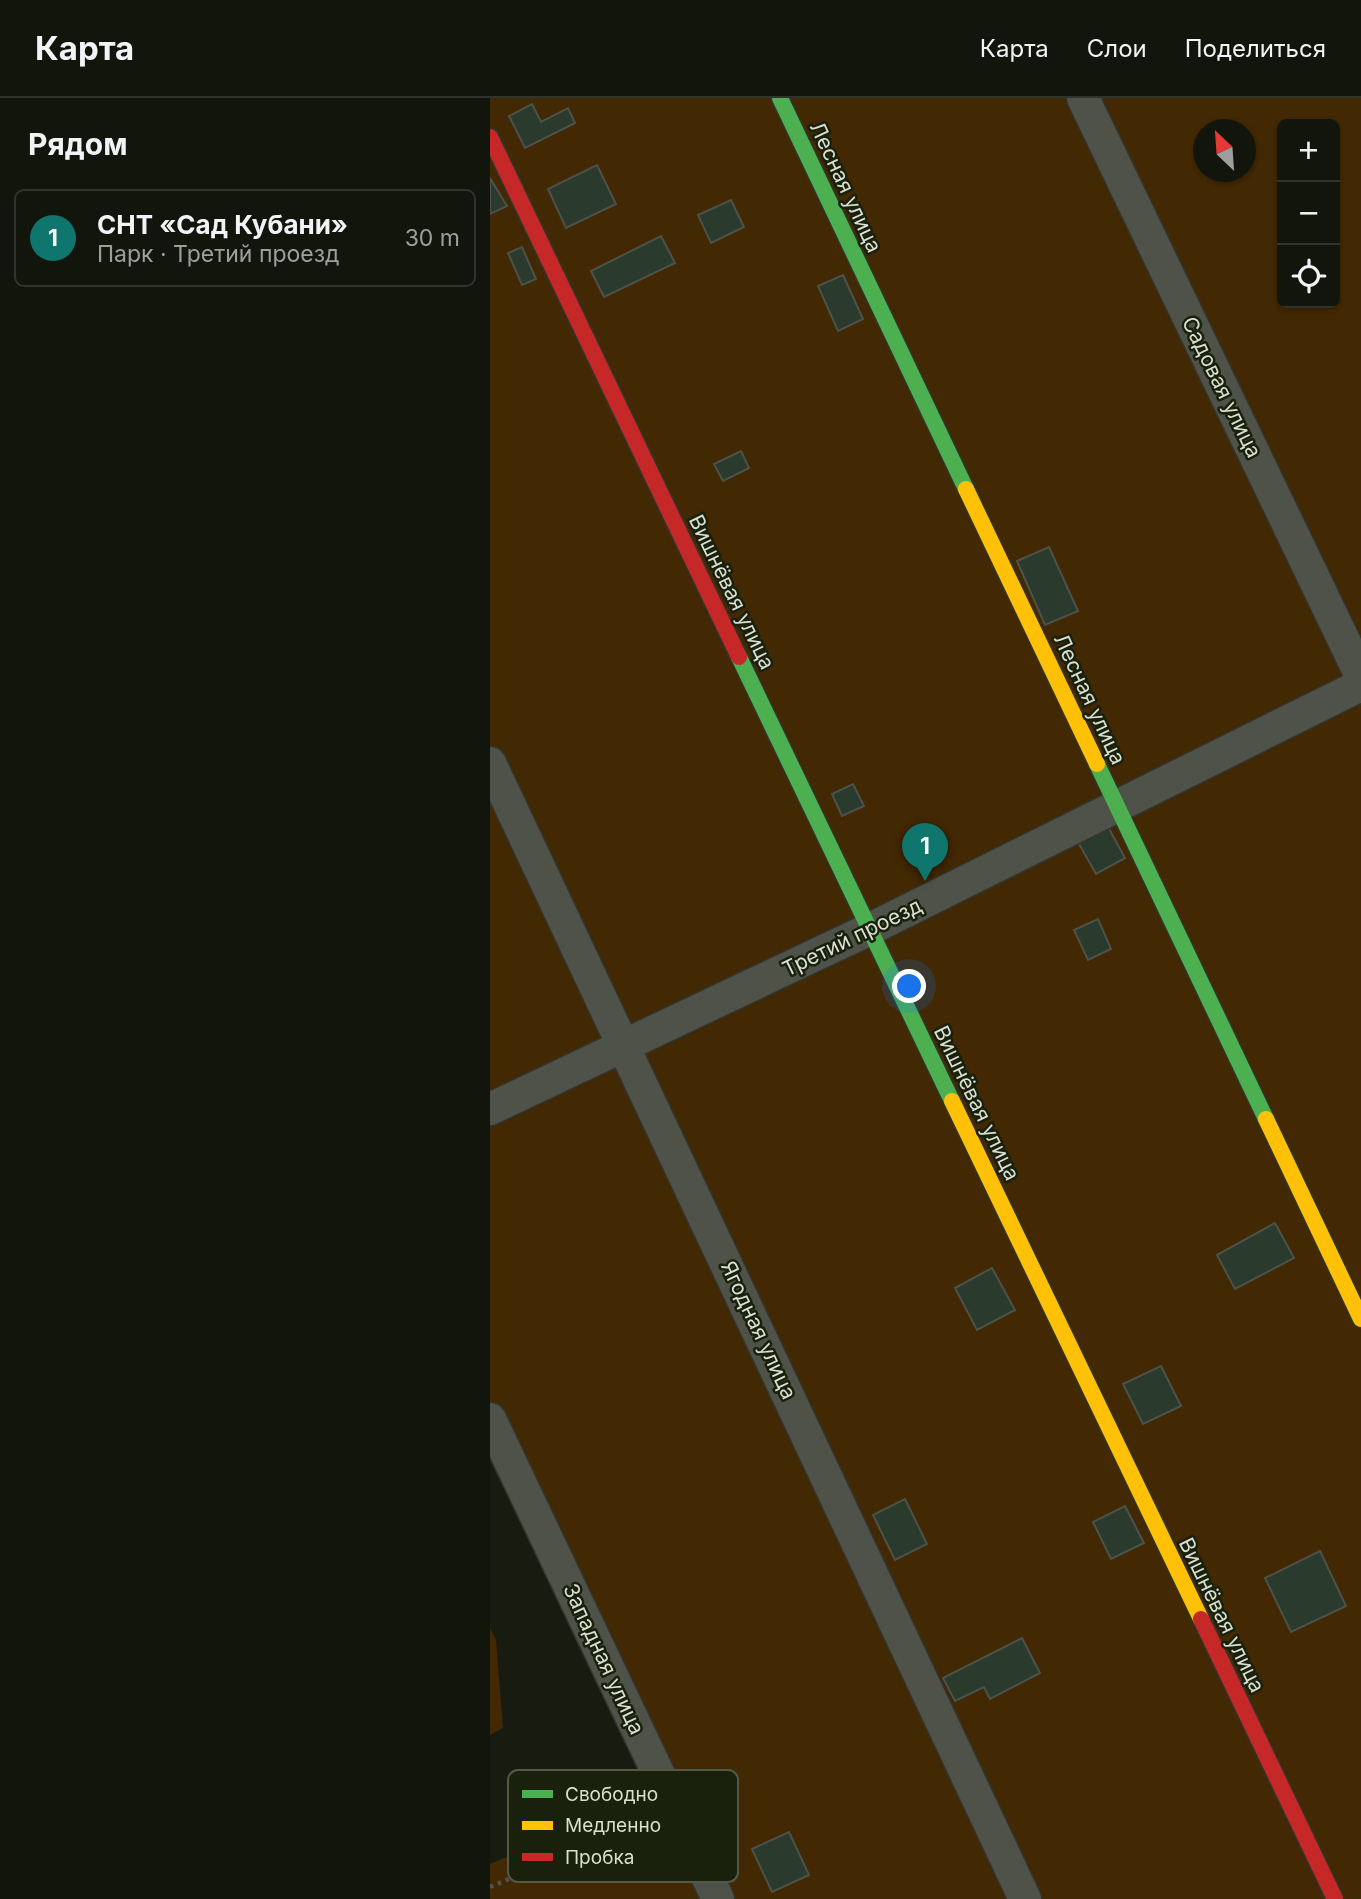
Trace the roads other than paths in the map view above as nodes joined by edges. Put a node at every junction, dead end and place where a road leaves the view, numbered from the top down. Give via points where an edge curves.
1 (780, 98) edge
2 (1083, 98) edge
3 (490, 137) edge
4 (1361, 676) edge
5 (1361, 685) edge
6 (490, 763) edge
7 (1118, 807) junction
8 (870, 929) junction
9 (625, 1044) junction
10 (490, 1109) edge
11 (1361, 1319) edge
12 (490, 1419) edge
13 (657, 1770) edge
14 (710, 1882) edge
15 (718, 1899) edge
16 (1025, 1899) edge
17 (1335, 1899) edge

1 - 7 street, Лесная улица
2 - 4 street, Садовая улица
3 - 8 street, Вишнёвая улица
5 - 7 street, Третий проезд
6 - 9 street, Ягодная улица
7 - 8 street, Третий проезд
7 - 11 street, Лесная улица
8 - 9 street, Третий проезд
8 - 17 street, Вишнёвая улица
9 - 10 street, Третий проезд
9 - 16 street, Ягодная улица
12 - 13 street, Западная улица
14 - 15 street, Западная улица

